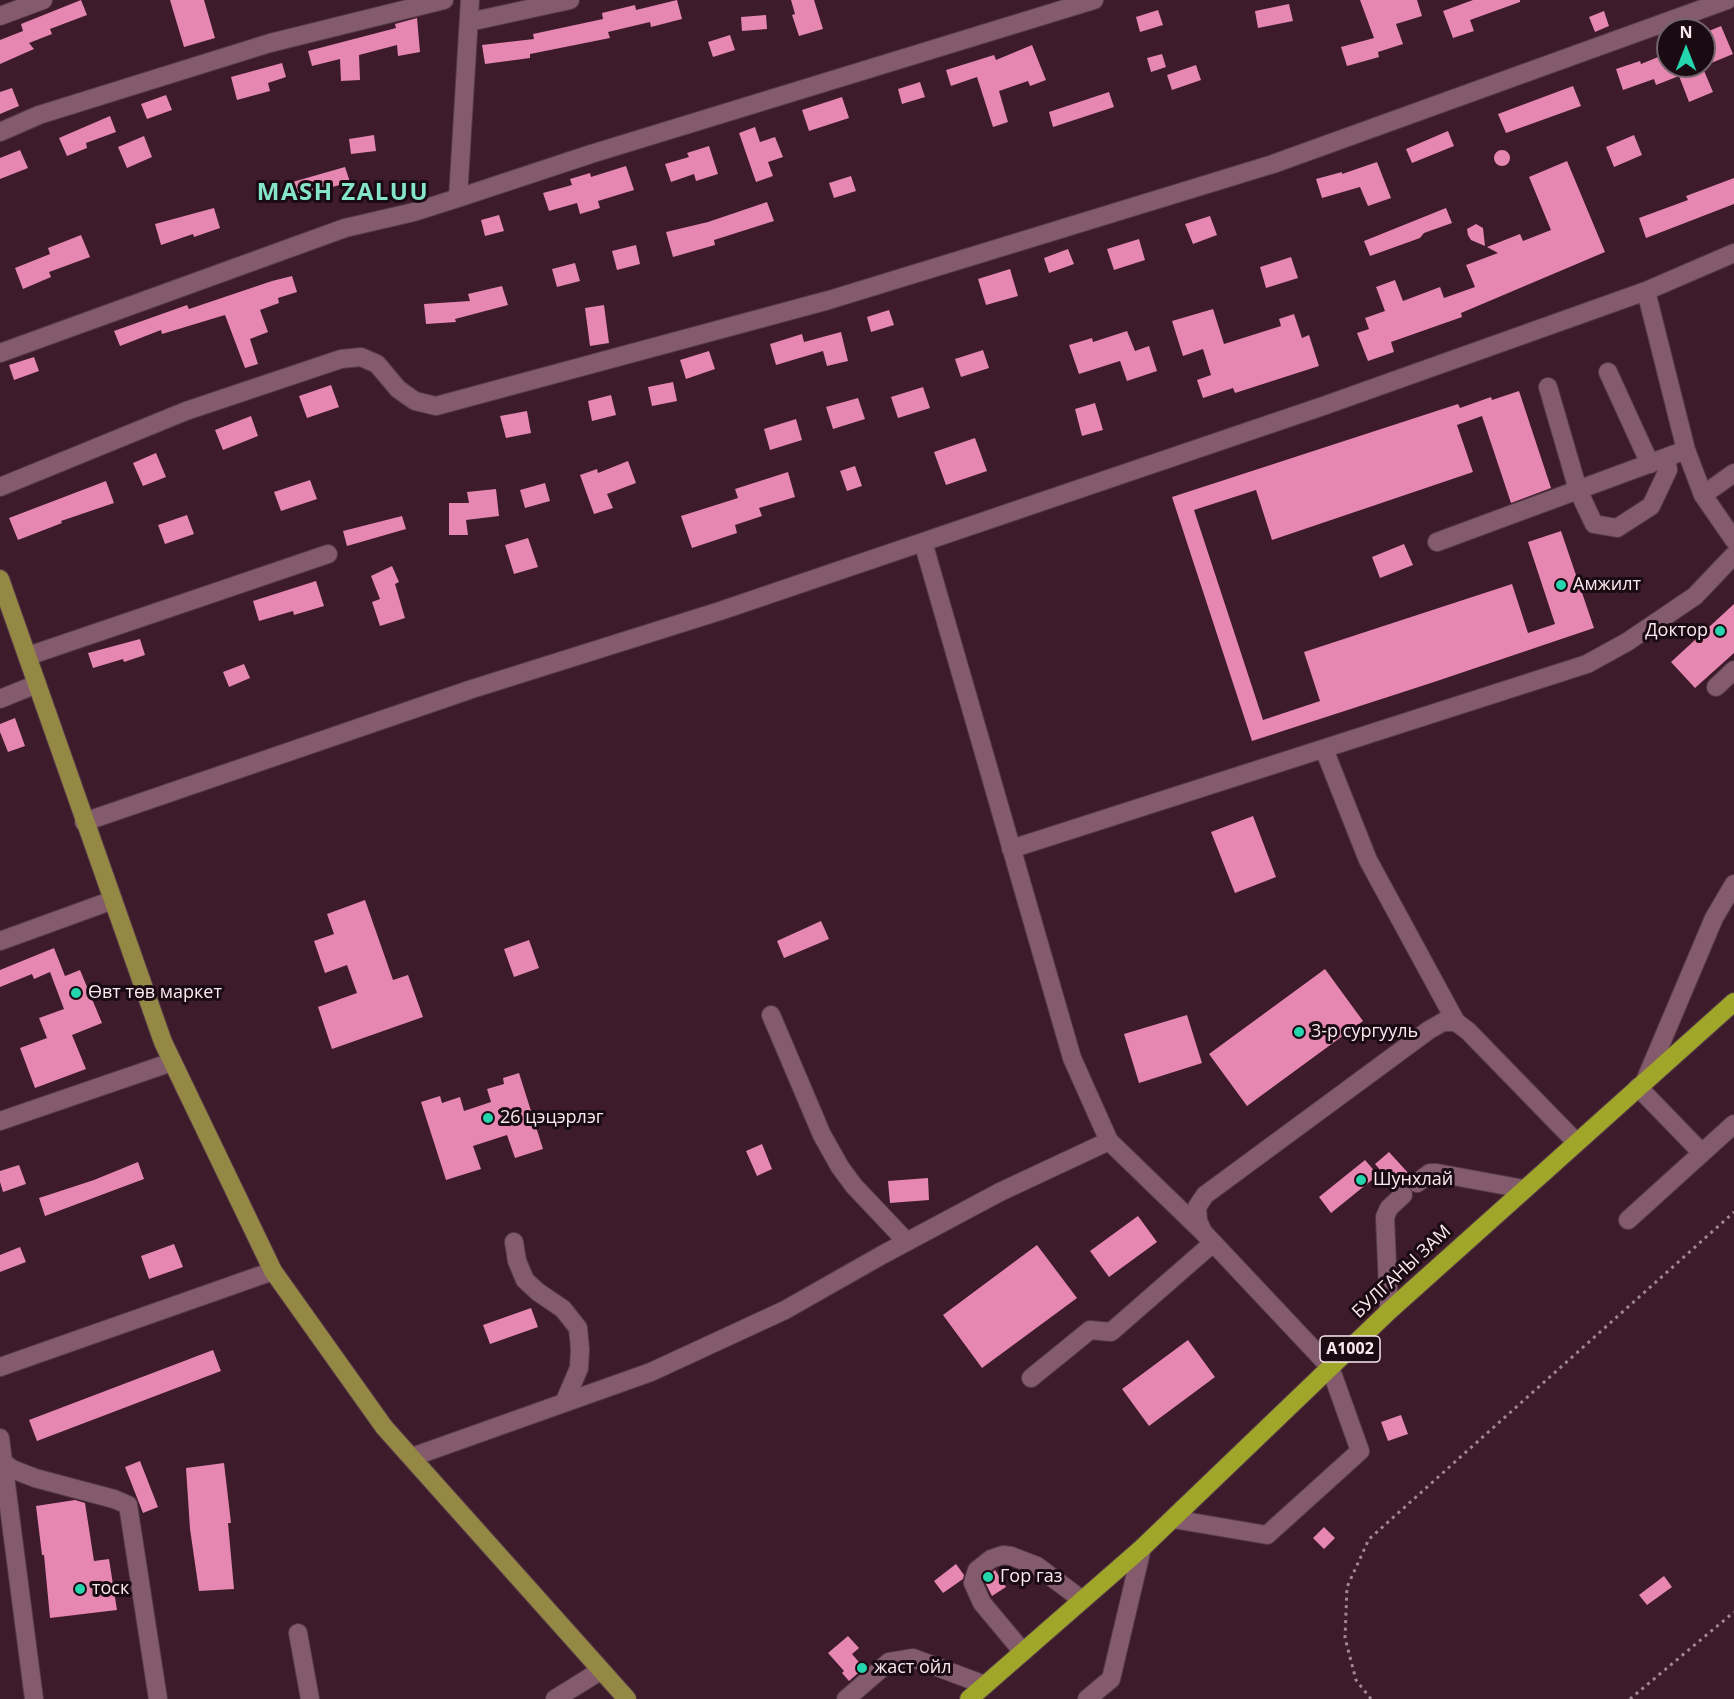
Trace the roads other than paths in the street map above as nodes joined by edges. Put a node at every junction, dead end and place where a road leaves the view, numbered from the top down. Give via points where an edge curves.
1 (43, 0) edge
2 (444, 0) edge
3 (470, 0) edge
4 (570, 0) edge
5 (1094, 0) edge
6 (1727, 0) edge
7 (0, 16) edge
8 (469, 22) junction
9 (0, 132) edge
10 (458, 198) junction
11 (1734, 253) edge
12 (1646, 291) junction
13 (0, 353) edge
14 (1608, 372) dead end
15 (1548, 387) dead end
16 (1686, 450) junction
17 (1658, 461) junction
18 (1734, 474) edge
19 (0, 487) edge
20 (1578, 490) junction
21 (1703, 495) junction
22 (1734, 540) edge
23 (923, 542) junction
24 (1437, 542) dead end
25 (328, 554) dead end
26 (1734, 555) edge
27 (0, 579) edge
28 (28, 656) junction
29 (1734, 670) edge
30 (38, 684) junction
31 (1716, 687) dead end
32 (0, 699) edge
33 (1324, 748) junction
34 (84, 822) junction
35 (1011, 849) junction
36 (1734, 884) edge
37 (113, 900) junction
38 (0, 941) edge
39 (1734, 1002) edge
40 (771, 1015) dead end
41 (1456, 1022) junction
42 (172, 1062) junction
43 (1641, 1084) junction
44 (0, 1121) edge
45 (1734, 1124) edge
46 (1109, 1141) junction
47 (1576, 1142) junction
48 (1702, 1153) junction
49 (1417, 1183) dead end
50 (1524, 1189) junction
51 (1403, 1195) dead end
52 (1628, 1220) dead end
53 (1208, 1238) junction
54 (514, 1242) dead end
55 (907, 1242) junction
56 (273, 1271) junction
57 (1389, 1311) junction
58 (0, 1367) edge
59 (1330, 1367) junction
60 (1031, 1378) dead end
61 (564, 1404) junction
62 (0, 1438) edge
63 (412, 1457) junction
64 (3, 1462) junction
65 (1173, 1519) junction
66 (1142, 1548) junction
67 (7, 1562) edge
68 (1082, 1600) junction
69 (298, 1633) dead end
70 (1023, 1652) junction
71 (600, 1671) junction
72 (985, 1685) junction
73 (33, 1698) edge
74 (158, 1699) edge
75 (310, 1699) edge
76 (555, 1699) edge
77 (627, 1699) edge
78 (846, 1699) edge
79 (969, 1699) edge
80 (1087, 1699) edge

1 - 7 street
2 - 9 street via 270,43 39,115
3 - 8 street
4 - 8 street
5 - 10 street
6 - 19 street via 1273,164 829,300 436,406 415,401 398,389 377,364 361,357 341,359 186,411
8 - 10 street
10 - 13 street via 345,228
11 - 12 street
12 - 16 street
12 - 23 street
14 - 17 street
15 - 20 street
16 - 17 street
16 - 21 street
17 - 20 street
17 - 20 street via 1668,470 1652,506 1617,528 1594,524
18 - 21 street
20 - 24 street
21 - 22 street
23 - 34 street via 472,689
23 - 35 street
25 - 28 street
26 - 33 street via 1695,596 1628,642 1587,664
27 - 28 main road
28 - 30 main road
29 - 31 street
30 - 32 street
30 - 34 main road
33 - 35 street
33 - 41 street via 1368,860
34 - 37 main road
35 - 46 street via 1072,1058
36 - 43 street via 1714,918
37 - 38 street
37 - 42 main road
39 - 43 highway, БУЛГАНЫ ЗАМ / A1002
40 - 55 street via 822,1135 840,1167
41 - 47 street
41 - 53 street via 1443,1022 1429,1030 1206,1195 1197,1207 1198,1221
42 - 44 street
42 - 56 main road
43 - 47 highway, БУЛГАНЫ ЗАМ / A1002
43 - 48 street
45 - 48 street
46 - 53 street
46 - 55 street via 1000,1192
47 - 50 highway, БУЛГАНЫ ЗАМ / A1002
48 - 52 street
49 - 50 street via 1430,1173 1437,1173
50 - 57 highway, БУЛГАНЫ ЗАМ / A1002
51 - 57 street via 1385,1217
53 - 59 street
53 - 60 street via 1111,1332 1090,1330
54 - 61 street via 525,1280 562,1309 578,1328 579,1368
55 - 61 street via 785,1310 651,1372
56 - 58 street
56 - 63 main road via 384,1427
57 - 59 highway, БУЛГАНЫ ЗАМ / A1002
59 - 65 highway, БУЛГАНЫ ЗАМ / A1002
59 - 65 street via 1360,1451 1267,1535
61 - 63 street
62 - 64 street
63 - 71 main road
64 - 67 street
64 - 74 street via 35,1478 128,1505
65 - 66 highway, БУЛГАНЫ ЗАМ / A1002
66 - 68 highway, БУЛГАНЫ ЗАМ / A1002
66 - 80 street via 1111,1679
67 - 73 street
68 - 70 highway, БУЛГАНЫ ЗАМ / A1002
68 - 70 street via 1037,1566 1011,1556 991,1559 977,1570 973,1583 982,1603
69 - 75 street
70 - 72 highway, БУЛГАНЫ ЗАМ / A1002
71 - 76 street
71 - 77 main road
72 - 78 street via 914,1658 889,1662
72 - 79 highway, БУЛГАНЫ ЗАМ / A1002

